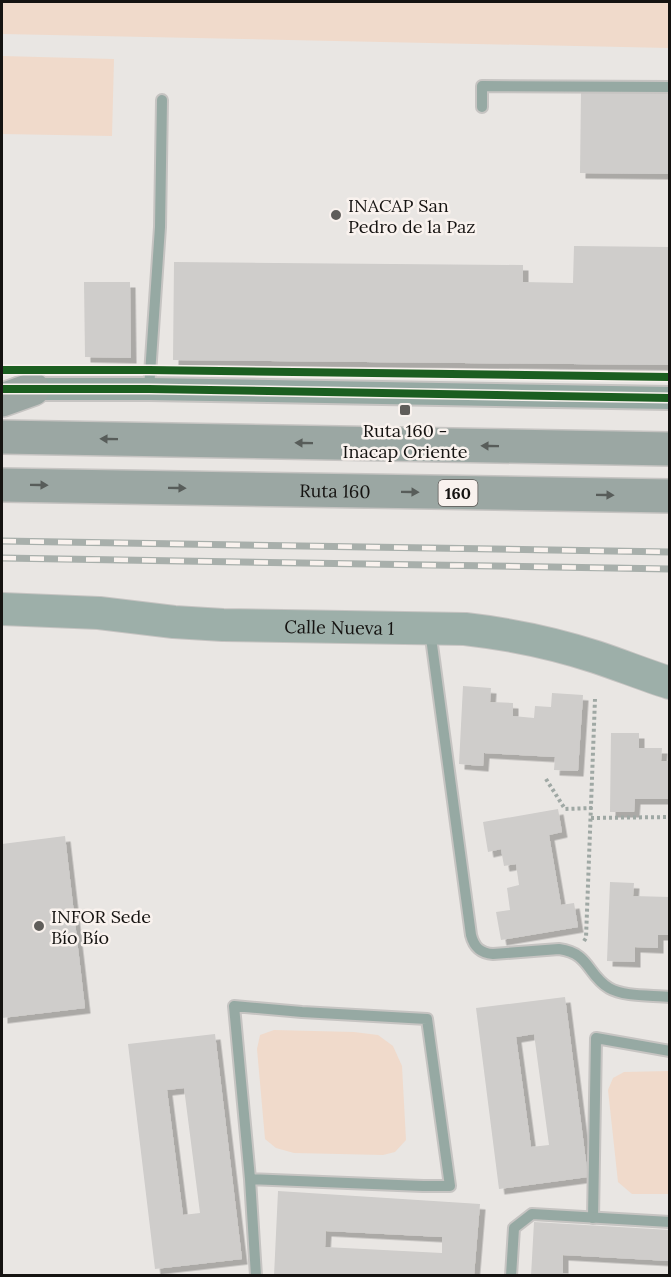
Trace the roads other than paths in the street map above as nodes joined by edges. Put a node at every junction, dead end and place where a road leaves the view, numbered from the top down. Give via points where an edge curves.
1 (669, 87) edge
2 (162, 100) dead end
3 (482, 107) dead end
4 (2, 388) edge
5 (33, 389) junction
6 (149, 389) junction
7 (669, 398) edge
8 (2, 400) edge
9 (2, 437) edge
10 (669, 449) edge
11 (2, 484) edge
12 (669, 496) edge
13 (2, 609) edge
14 (430, 629) junction
15 (669, 683) edge
16 (669, 997) edge
17 (669, 1051) edge
18 (250, 1179) junction
19 (593, 1218) junction
20 (669, 1222) edge
21 (256, 1275) edge
22 (511, 1275) edge

1 - 3 lane via 482,86
2 - 6 lane via 160,227
4 - 5 street
5 - 6 street
5 - 8 highway
6 - 7 street
10 -> 9 highway
11 -> 12 highway, Ruta 160 / 160
13 - 14 main road, Calle Nueva 1 via 224,625
14 - 15 main road, Calle Nueva 1 via 465,629 528,639 597,657
14 - 16 lane via 473,944 486,954 559,949 574,952 611,989
17 - 19 lane via 596,1038
18 - 18 lane via 450,1185 428,1019 234,1006
18 - 21 lane
19 - 20 lane
19 - 22 lane via 532,1214 514,1228

